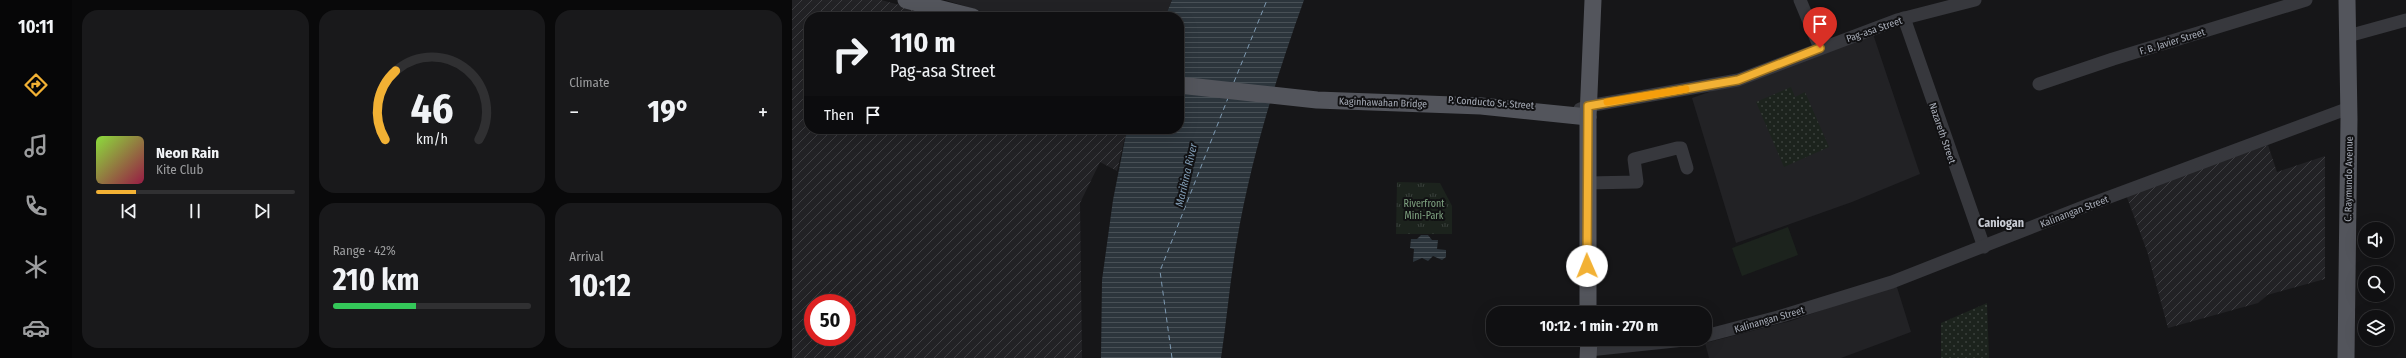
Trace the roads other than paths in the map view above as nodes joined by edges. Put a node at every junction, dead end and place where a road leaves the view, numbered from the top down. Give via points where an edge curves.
1 (906, 0) edge
2 (1593, 0) edge
3 (1800, 0) edge
4 (1975, 0) edge
5 (2306, 0) edge
6 (2347, 0) edge
7 (1961, 2) edge
8 (953, 12) edge
9 (1904, 18) junction
10 (2406, 20) edge
11 (2348, 36) junction
12 (1820, 48) junction
13 (2039, 84) dead end
14 (1184, 87) edge
15 (1345, 93) dead end
16 (2349, 108) junction
17 (1588, 112) junction
18 (1687, 168) dead end
19 (1587, 183) junction
20 (1984, 247) junction
21 (1588, 306) edge
22 (1712, 334) edge
23 (1620, 346) edge
24 (1589, 349) edge
25 (2346, 358) edge

1 - 8 main road
2 - 17 main road
3 - 12 street
4 - 7 street, Pag-asa Street
5 - 13 street, F. B. Javier Street
6 - 11 main road, C. Raymundo Avenue
7 - 9 street, Pag-asa Street
9 - 12 street, Pag-asa Street
9 - 20 street, Nazareth Street
10 - 11 street
11 - 16 main road, C. Raymundo Avenue
12 - 17 street, Pag-asa Street via 1738,80
14 - 17 main road, Kaginhawahan Bridge via 1317,100
15 - 17 street, P. Conducto Sr. Street via 1490,101
16 - 20 street, Kalinangan Street
16 - 25 main road, C. Raymundo Avenue
17 - 19 main road
18 - 19 street via 1681,148 1676,148 1634,159 1637,182
19 - 21 main road
20 - 22 street, Kalinangan Street via 1892,282
23 - 24 street

